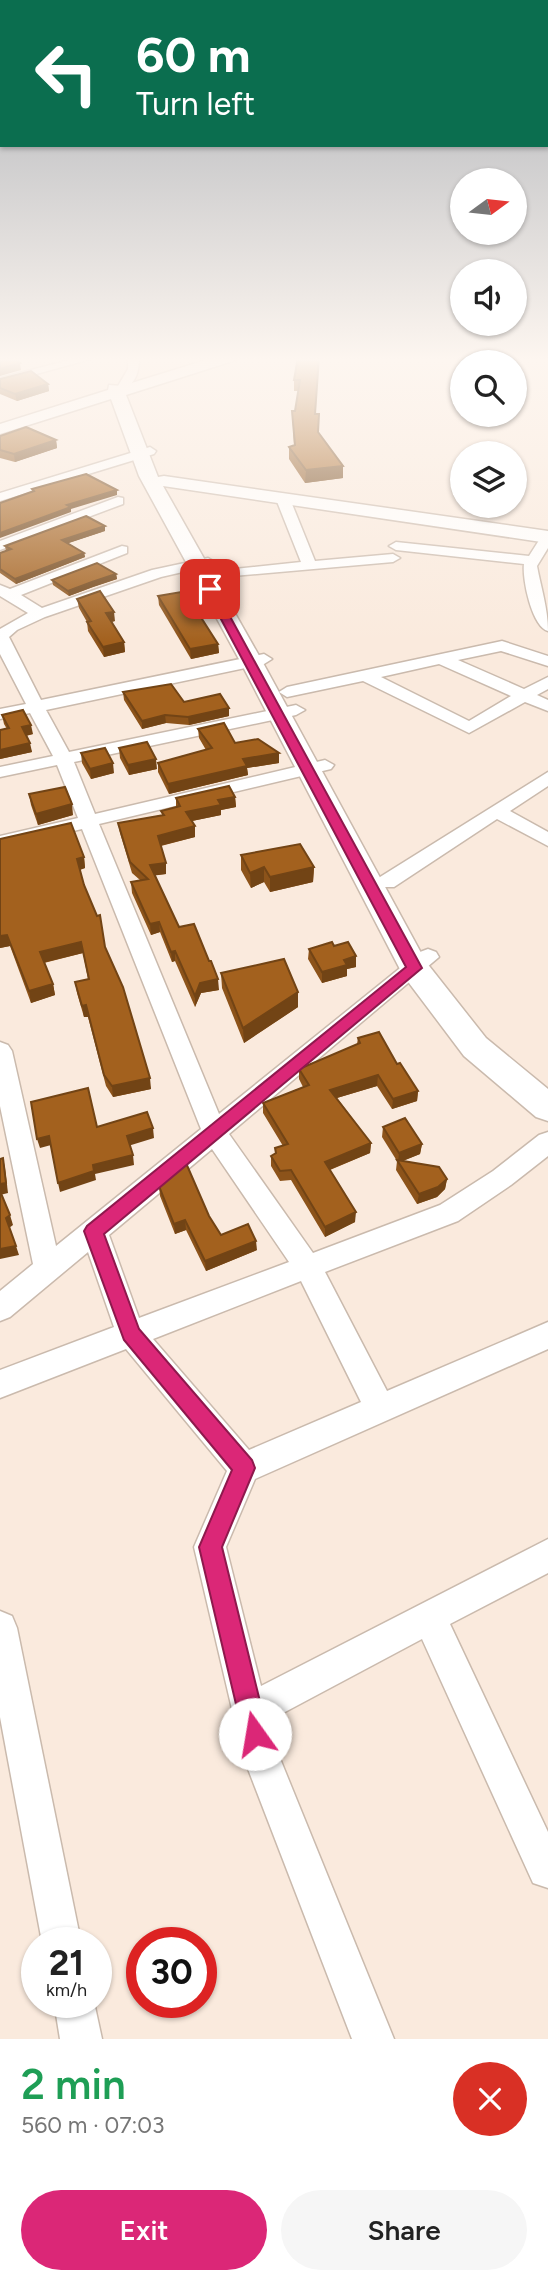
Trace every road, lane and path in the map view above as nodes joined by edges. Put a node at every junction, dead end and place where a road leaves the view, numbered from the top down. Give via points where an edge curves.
1 (144, 453) junction
2 (164, 481) junction
3 (0, 497) edge
4 (283, 499) junction
5 (118, 501) dead end
6 (548, 537) edge
7 (0, 546) edge
8 (122, 550) dead end
9 (533, 561) junction
10 (310, 566) junction
11 (206, 567) junction
12 (4, 592) edge
13 (541, 595) edge
14 (40, 614) junction
15 (548, 626) edge
16 (441, 659) junction
17 (257, 660) junction
18 (548, 661) edge
19 (365, 676) junction
20 (548, 682) edge
21 (524, 696) junction
22 (287, 705) junction
23 (548, 706) edge
24 (36, 707) junction
25 (0, 714) edge
26 (63, 758) junction
27 (316, 767) junction
28 (0, 772) edge
29 (548, 778) edge
30 (496, 811) junction
31 (89, 821) junction
32 (548, 840) edge
33 (0, 842) edge
34 (387, 882) junction
35 (421, 962) junction
36 (0, 1051) edge
37 (548, 1084) edge
38 (548, 1108) edge
39 (214, 1132) junction
40 (548, 1142) edge
41 (94, 1231) junction
42 (308, 1267) junction
43 (48, 1269) junction
44 (0, 1308) edge
45 (131, 1334) junction
46 (548, 1335) edge
47 (0, 1384) edge
48 (380, 1408) junction
49 (244, 1468) junction
50 (548, 1555) edge
51 (430, 1618) junction
52 (0, 1628) edge
53 (250, 1712) junction
54 (548, 1869) edge
55 (59, 1927) edge
56 (77, 2018) edge
57 (81, 2039) edge
58 (373, 2039) edge

1 - 2 street
1 - 3 street
1 - 11 street
2 - 4 street
2 - 11 street
4 - 6 street
4 - 10 street
5 - 7 street
6 - 9 street
8 - 12 street
9 - 10 street via 394,552
9 - 13 street via 530,566
10 - 11 street
11 - 14 street via 157,573
11 - 17 street
12 - 14 street
13 - 15 street
14 - 24 street via 1,636
16 - 18 street via 502,646
16 - 19 street
16 - 21 street
17 - 22 street
17 - 24 street
19 - 21 street via 469,728
19 - 22 street
20 - 21 street
21 - 23 street
22 - 26 street
22 - 27 street
24 - 25 street
24 - 26 street
26 - 28 street
26 - 31 street
27 - 31 street
27 - 34 street
27 - 35 street
29 - 30 street
30 - 32 street
30 - 34 street
31 - 33 street
31 - 39 street
34 - 35 street
35 - 37 street via 482,1027
35 - 38 street via 475,1047
35 - 39 street
36 - 43 street
39 - 41 street
39 - 42 street
40 - 42 street via 449,1213
41 - 43 street
41 - 45 street
42 - 45 street
42 - 48 street
43 - 44 street
45 - 47 street
45 - 49 street
46 - 48 street
48 - 49 street
49 - 53 street via 210,1547
50 - 51 street
51 - 53 street
51 - 54 street
52 - 55 street
53 - 58 street via 261,1756
56 - 57 street

